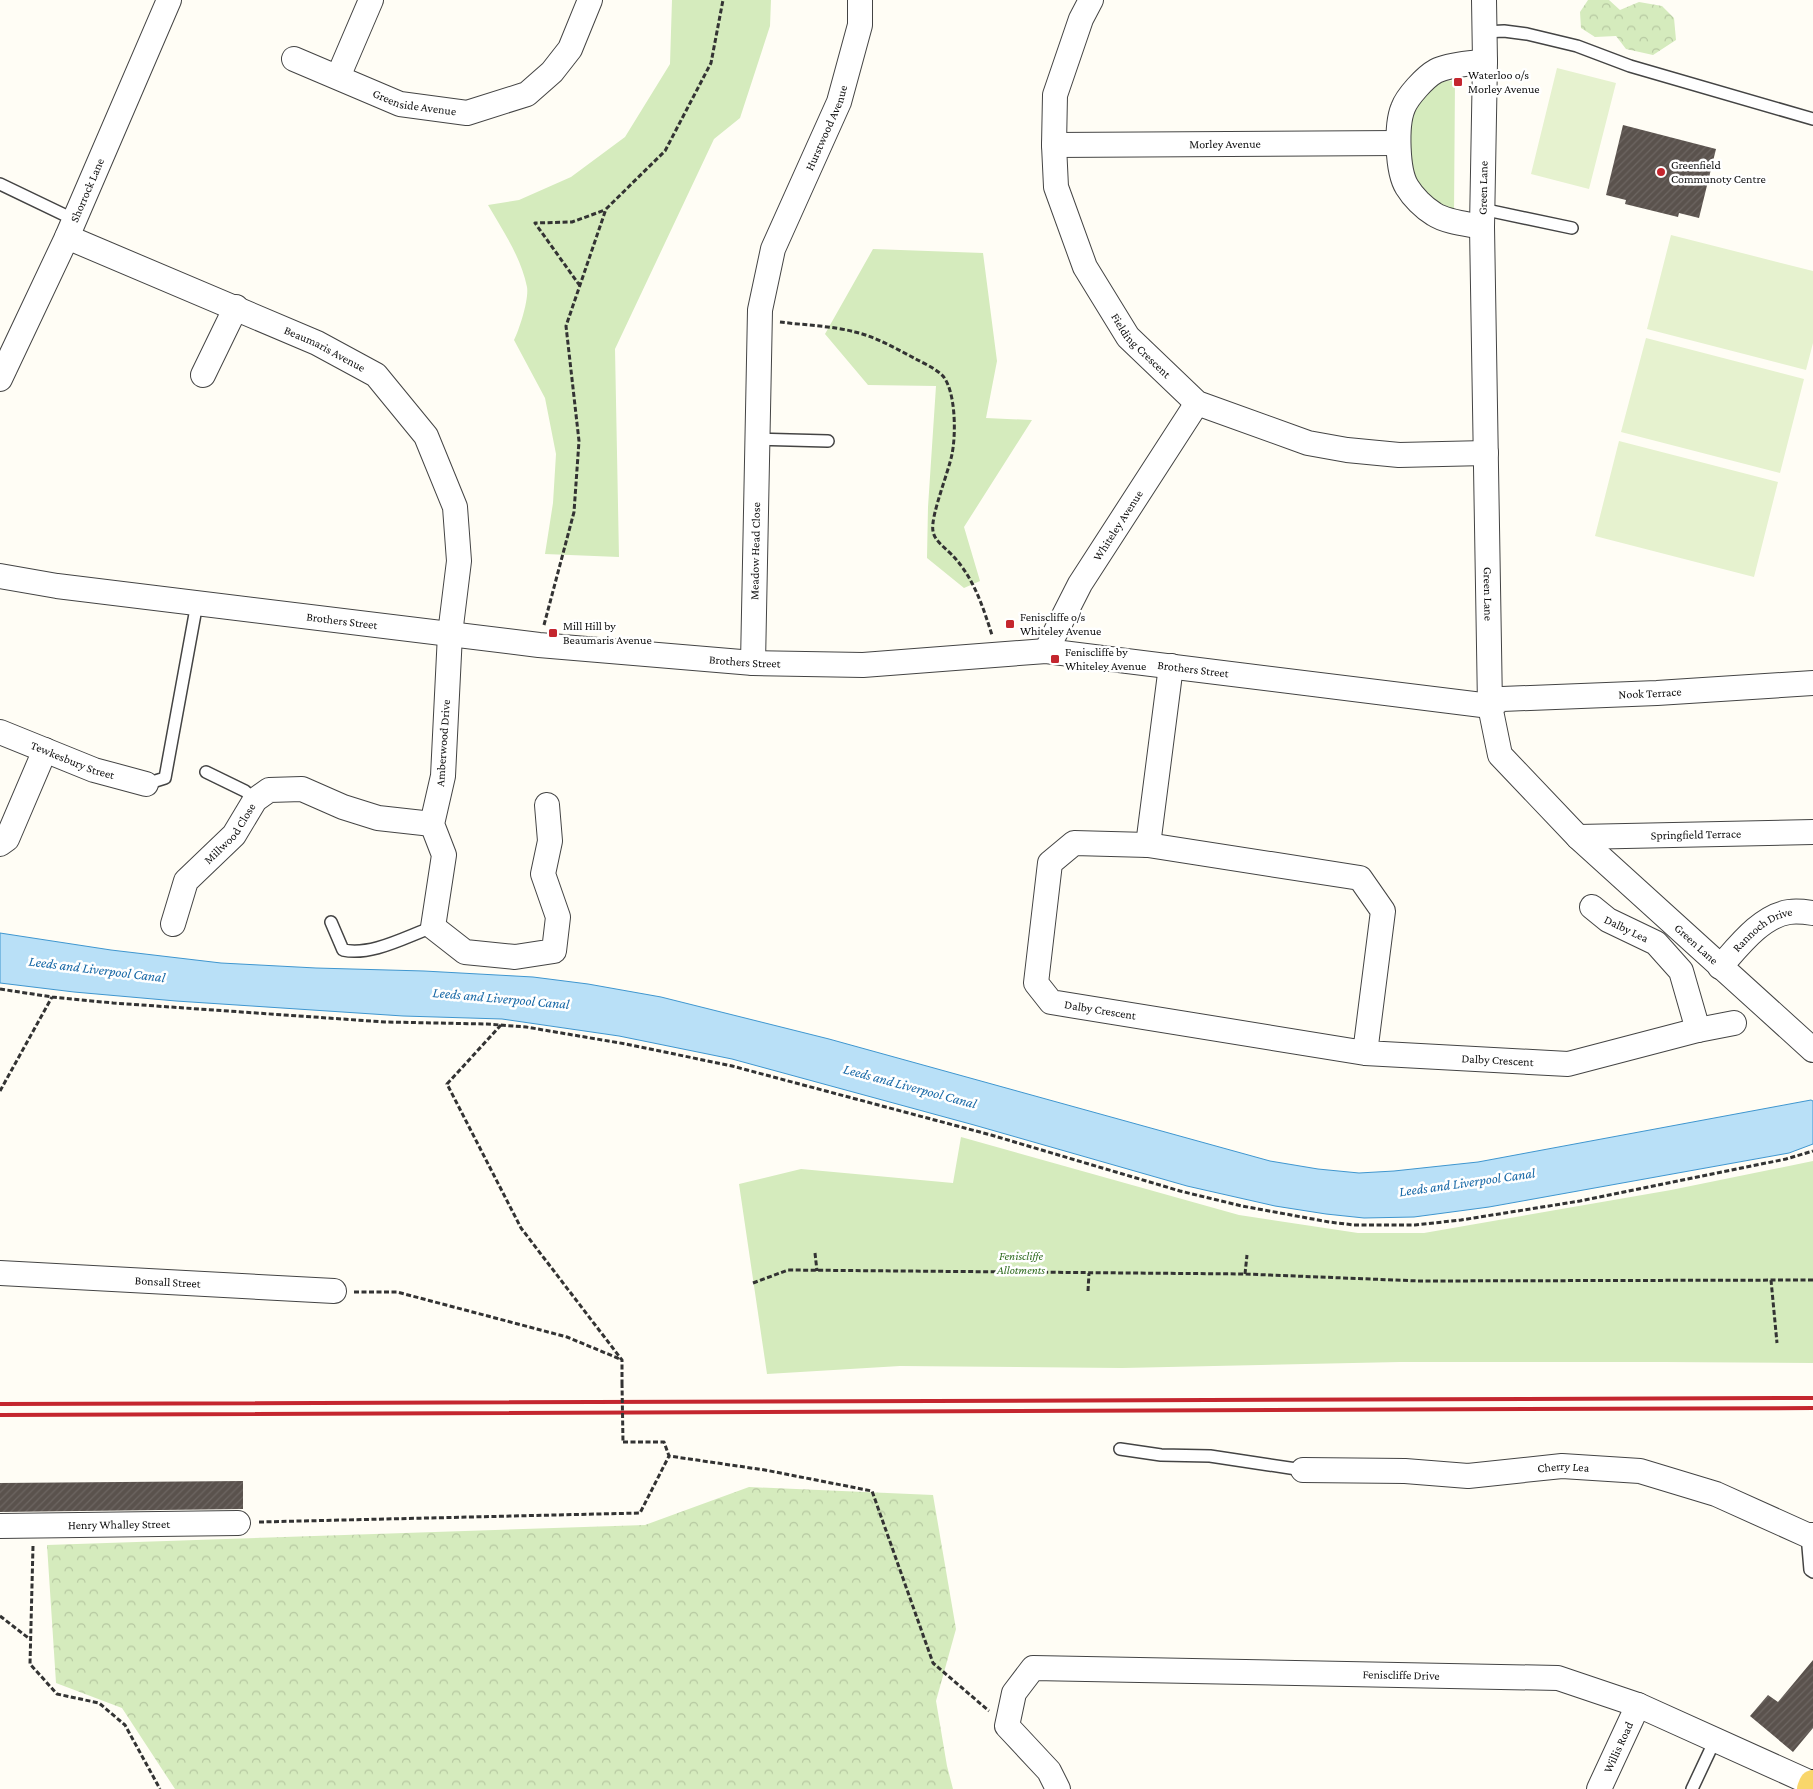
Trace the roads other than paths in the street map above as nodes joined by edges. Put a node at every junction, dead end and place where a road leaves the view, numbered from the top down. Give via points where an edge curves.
1 (169, 0) edge
2 (371, 0) edge
3 (590, 0) edge
4 (860, 0) edge
5 (1091, 0) edge
6 (1484, 0) edge
7 (1484, 32) junction
8 (294, 59) dead end
9 (1485, 61) junction
10 (338, 77) junction
11 (1813, 119) edge
12 (1398, 143) junction
13 (1054, 145) junction
14 (0, 184) edge
15 (1482, 218) junction
16 (71, 228) junction
17 (1572, 228) dead end
18 (772, 250) joint
19 (236, 308) junction
20 (203, 375) dead end
21 (0, 379) edge
22 (1196, 403) junction
23 (756, 439) junction
24 (828, 440) dead end
25 (1486, 453) junction
26 (0, 576) edge
27 (197, 603) junction
28 (450, 634) junction
29 (1046, 651) junction
30 (753, 663) junction
31 (1171, 666) junction
32 (1813, 683) edge
33 (1490, 706) junction
34 (0, 732) edge
35 (45, 750) junction
36 (206, 772) dead end
37 (146, 784) joint
38 (255, 800) junction
39 (547, 805) dead end
40 (432, 824) junction
41 (1813, 832) edge
42 (1578, 837) junction
43 (0, 844) edge
44 (1148, 846) junction
45 (1592, 907) dead end
46 (1813, 913) edge
47 (331, 922) dead end
48 (173, 924) dead end
49 (432, 928) junction
50 (1720, 967) junction
51 (1734, 1023) dead end
52 (1698, 1030) junction
53 (1813, 1050) edge
54 (1365, 1053) junction
55 (0, 1273) edge
56 (334, 1291) road end
57 (1120, 1449) dead end
58 (1303, 1470) joint
59 (238, 1523) road end
60 (0, 1526) edge
61 (1810, 1535) edge
62 (1813, 1572) edge
63 (1638, 1705) junction
64 (1715, 1740) junction
65 (1813, 1784) edge
66 (1058, 1789) edge
67 (1599, 1789) edge
68 (1692, 1789) edge
69 (1811, 1789) edge

1 - 16 street, Shorrock Lane
2 - 10 street
3 - 10 street, Greenside Avenue via 570,49 552,72 527,94 468,113 400,104
4 - 18 street, Hurstwood Avenue via 860,25 839,102
5 - 13 street, Fielding Crescent via 1081,19 1055,96
6 - 7 street, Green Lane
7 - 9 street, Green Lane
7 - 11 lane via 1527,34 1568,44 1630,66
8 - 10 street, Greenside Avenue
9 - 12 street via 1436,71 1420,84 1403,108
9 - 15 street, Green Lane
12 - 13 street, Morley Avenue
12 - 15 street via 1406,186 1419,201 1435,215 1460,223
13 - 22 street, Fielding Crescent via 1056,187 1086,267 1128,337
14 - 16 lane
15 - 17 lane
15 - 25 street, Green Lane
16 - 19 street, Beaumaris Avenue
16 - 21 street, Shorrock Lane
18 - 23 street, Meadow Head Close via 760,310
19 - 20 street
19 - 28 street, Beaumaris Avenue via 317,343 376,375 426,436 455,507 459,561
22 - 25 street, Fielding Crescent via 1308,443 1347,450 1400,455
22 - 29 street, Whiteley Avenue via 1080,584
23 - 24 lane
23 - 30 street, Meadow Head Close
25 - 33 street, Green Lane
26 - 27 street, Brothers Street
27 - 28 street, Brothers Street
27 - 37 lane via 165,778
28 - 30 street, Brothers Street
28 - 40 street, Amberwood Drive via 443,776
29 - 30 street, Brothers Street via 863,665
29 - 31 street, Brothers Street
31 - 33 street, Brothers Street
31 - 44 street
32 - 33 street, Nook Terrace via 1502,699
33 - 42 street, Green Lane via 1500,755
34 - 35 street, Tewkesbury Street
35 - 37 street, Tewkesbury Street via 94,770
35 - 43 street via 7,840
36 - 38 lane via 245,791
38 - 40 street, Millwood Close via 269,790 302,789 378,818
38 - 48 street, Millwood Close via 234,835 186,881
39 - 49 street via 550,841 542,874 558,917 554,951 514,957 465,952
40 - 49 street via 444,855
41 - 42 street, Springfield Terrace
42 - 50 street, Green Lane
44 - 54 street, Dalby Crescent via 1360,878 1383,911
44 - 54 street, Dalby Crescent via 1074,843 1050,862 1036,984 1051,1002
45 - 52 street, Dalby Lea via 1608,920 1656,943 1681,972
46 - 50 street, Rannoch Drive via 1789,912 1768,921 1748,936
47 - 49 lane via 343,950 353,952 370,951
50 - 53 street, Green Lane
51 - 52 street
52 - 54 street, Dalby Crescent via 1568,1064
55 - 56 street, Bonsall Street
57 - 58 lane via 1161,1455 1210,1456
58 - 61 street, Cherry Lea via 1468,1476 1562,1466 1640,1471 1716,1494
59 - 60 street, Henry Whalley Street
61 - 62 lane via 1810,1570
63 - 64 street, Feniscliffe Drive
63 - 66 street, Feniscliffe Drive via 1558,1678 1033,1668 1014,1693 1007,1726 1049,1770
63 - 67 street, Willis Road
64 - 65 street, Feniscliffe Drive
64 - 68 lane
65 - 69 main road

